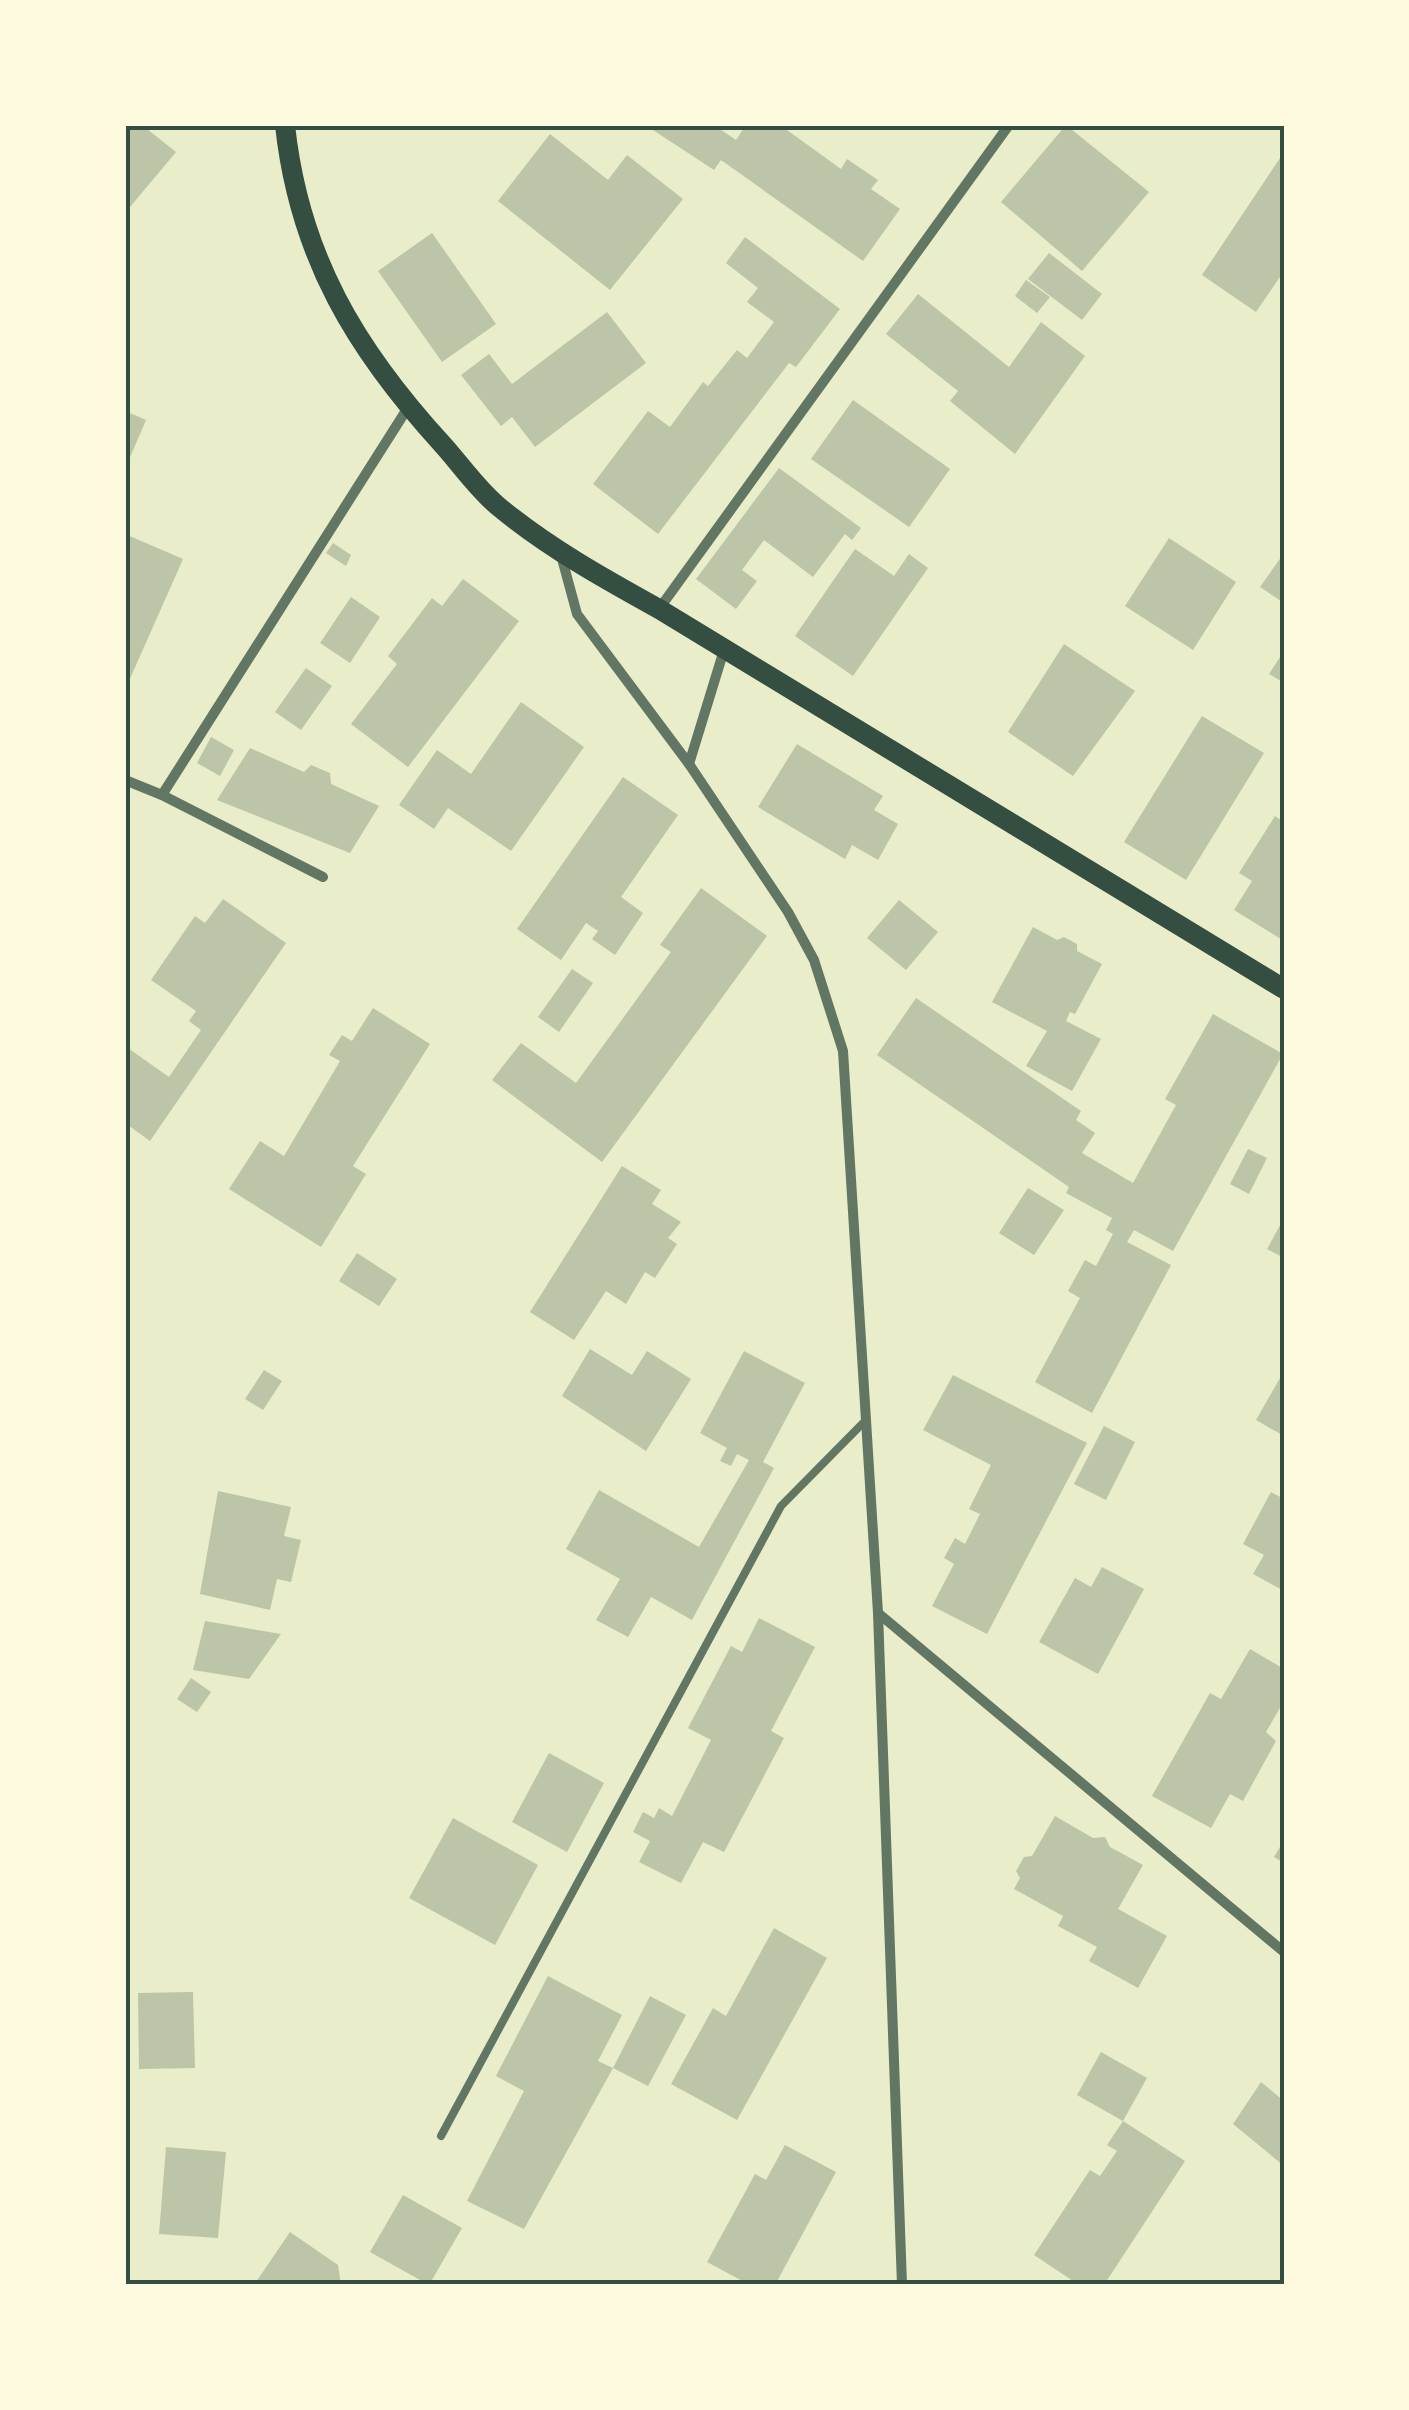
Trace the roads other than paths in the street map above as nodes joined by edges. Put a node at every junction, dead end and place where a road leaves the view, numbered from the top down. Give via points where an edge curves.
1 (285, 125) edge
2 (1009, 125) edge
3 (407, 408) junction
4 (561, 554) junction
5 (659, 609) junction
6 (725, 649) junction
7 (689, 764) junction
8 (125, 780) edge
9 (162, 796) junction
10 (324, 878) dead end
11 (1284, 989) edge
12 (866, 1420) junction
13 (878, 1613) junction
14 (1284, 1952) edge
15 (441, 2136) dead end
16 (902, 2285) edge

1 - 3 main road via 303,224 331,292
2 - 5 street
3 - 4 main road via 495,504
3 - 9 street
4 - 5 main road
4 - 7 street via 577,614
5 - 6 main road
6 - 7 street
6 - 11 main road
7 - 12 street via 814,960 843,1051
8 - 9 street
9 - 10 street
12 - 13 street
12 - 15 lane via 781,1506
13 - 14 street
13 - 16 street

